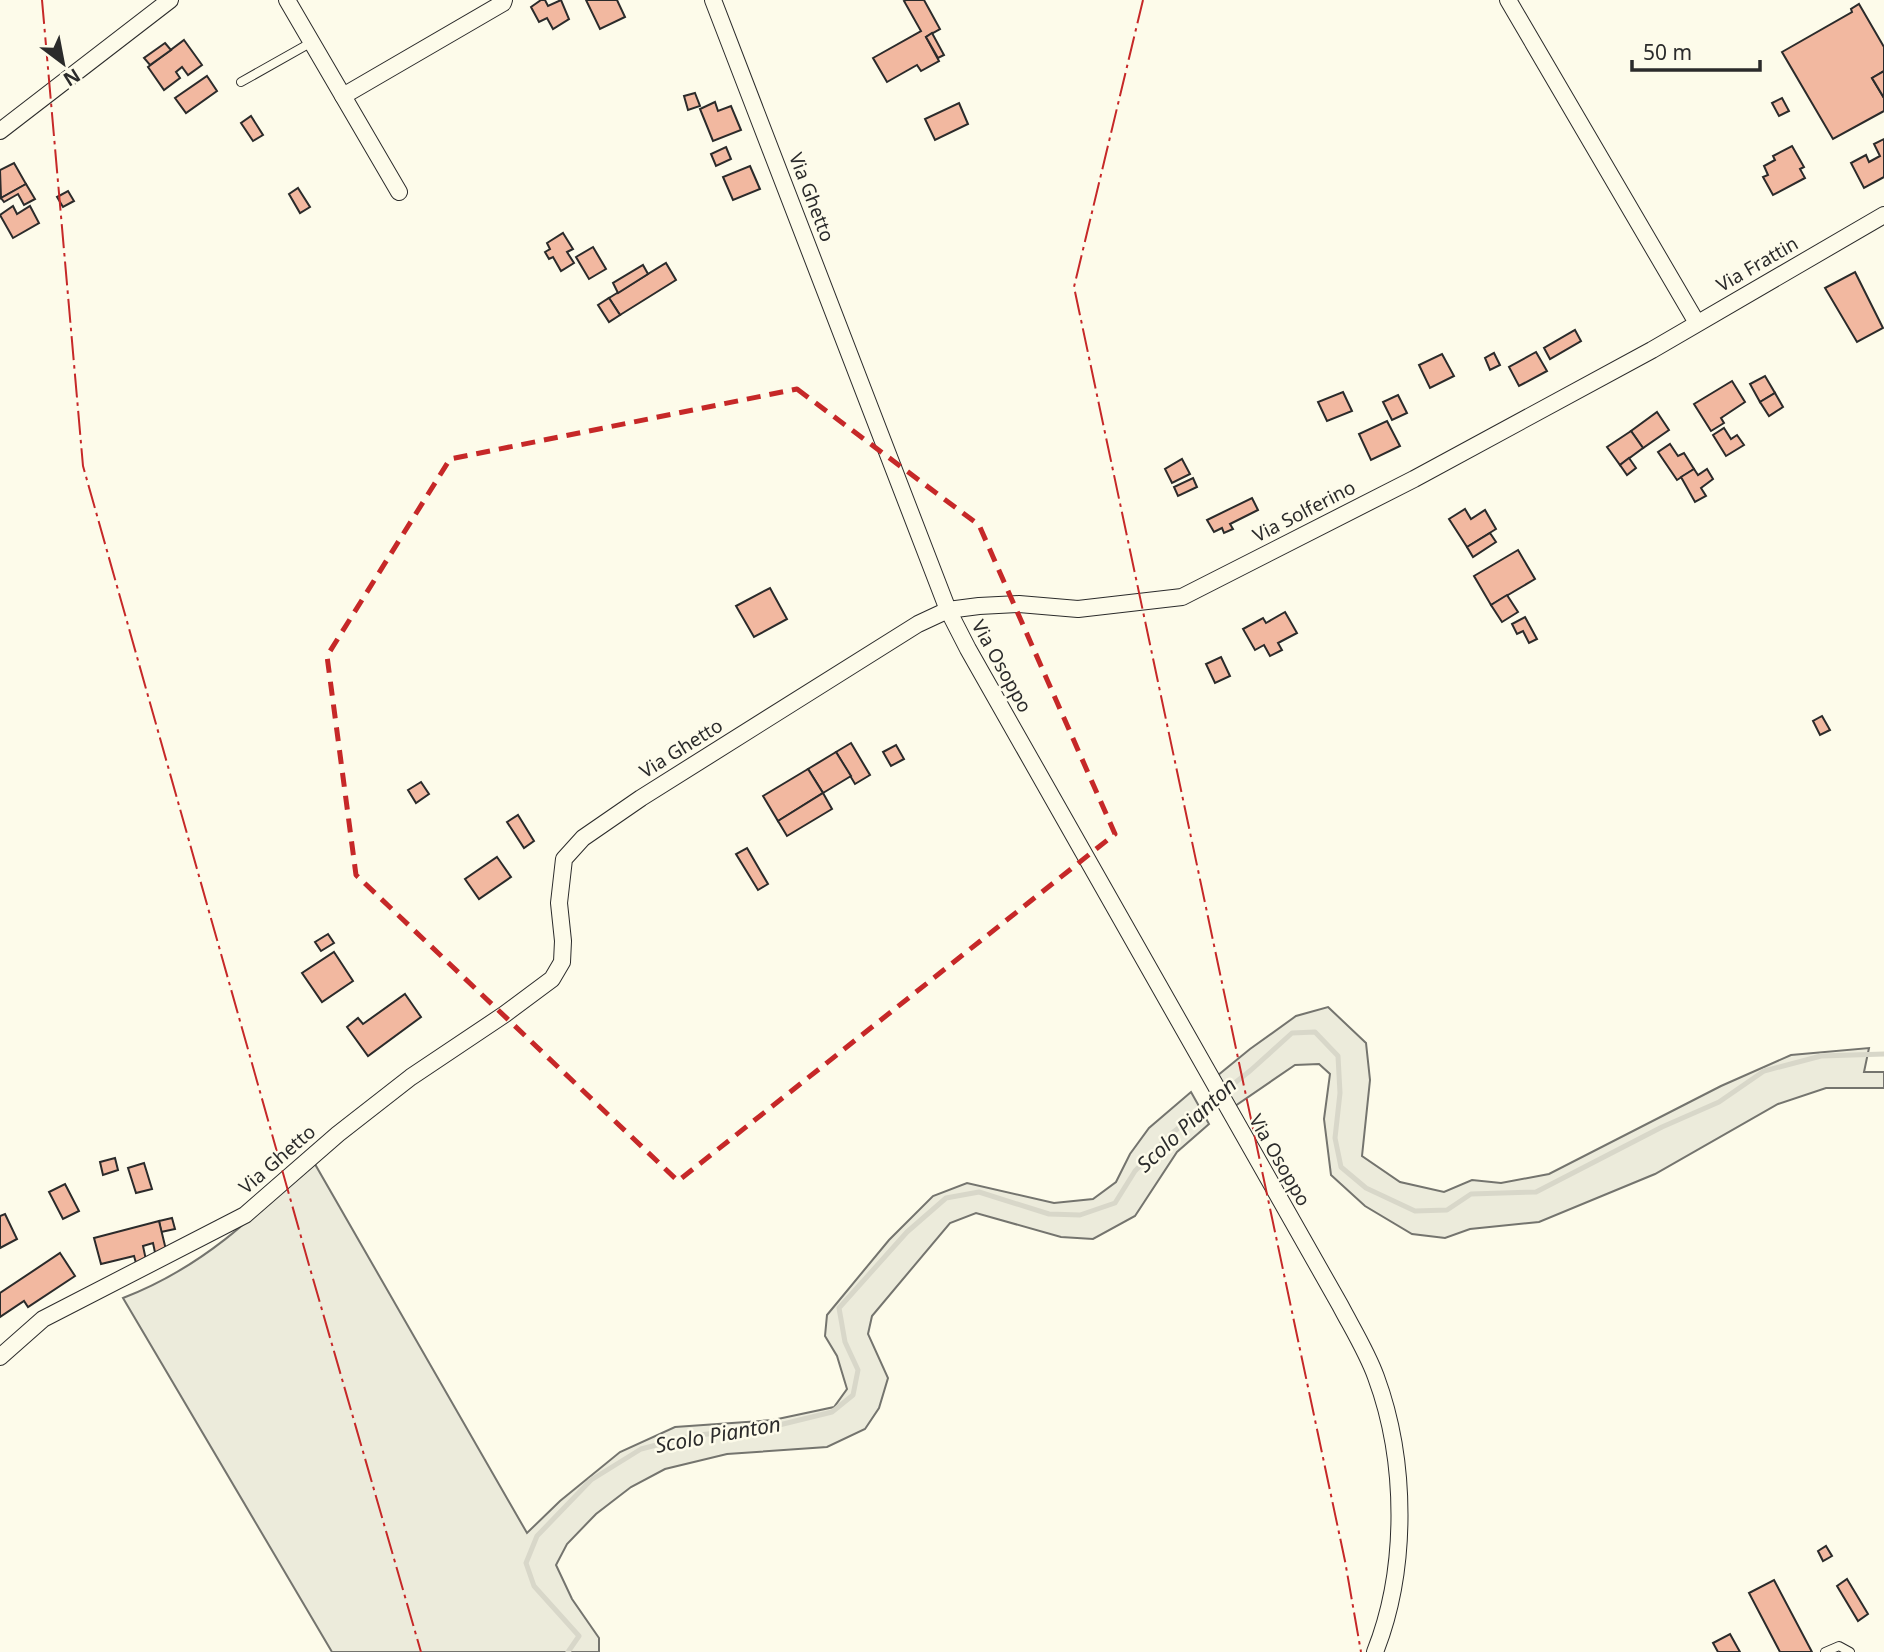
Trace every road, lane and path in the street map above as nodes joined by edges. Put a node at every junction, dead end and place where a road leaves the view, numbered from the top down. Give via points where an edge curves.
1 (170, 0) edge
2 (287, 0) edge
3 (504, 0) edge
4 (713, 0) edge
5 (1508, 0) edge
6 (312, 42) junction
7 (242, 82) dead end
8 (343, 96) junction
9 (0, 131) edge
10 (399, 192) dead end
11 (1884, 215) edge
12 (1697, 323) junction
13 (1652, 350) joint
14 (948, 610) junction
15 (0, 1357) edge
16 (1375, 1652) edge
17 (1825, 1652) edge
18 (1850, 1652) edge

1 - 9 street
2 - 6 street
3 - 8 street
4 - 14 street, Via Ghetto
5 - 12 street
6 - 7 lane
6 - 8 street
8 - 10 street
11 - 12 street, Via Frattin
12 - 13 street, Via Frattin
13 - 14 street, Via Solferino via 1182,597 1078,609 1019,604
14 - 15 street, Via Ghetto via 906,631 583,838 564,859 559,903 562,962 552,979 411,1077 245,1215 43,1319
14 - 16 street, Via Osoppo via 1376,1378 1394,1455 1399,1517 1393,1589
17 - 18 lane via 1839,1646

